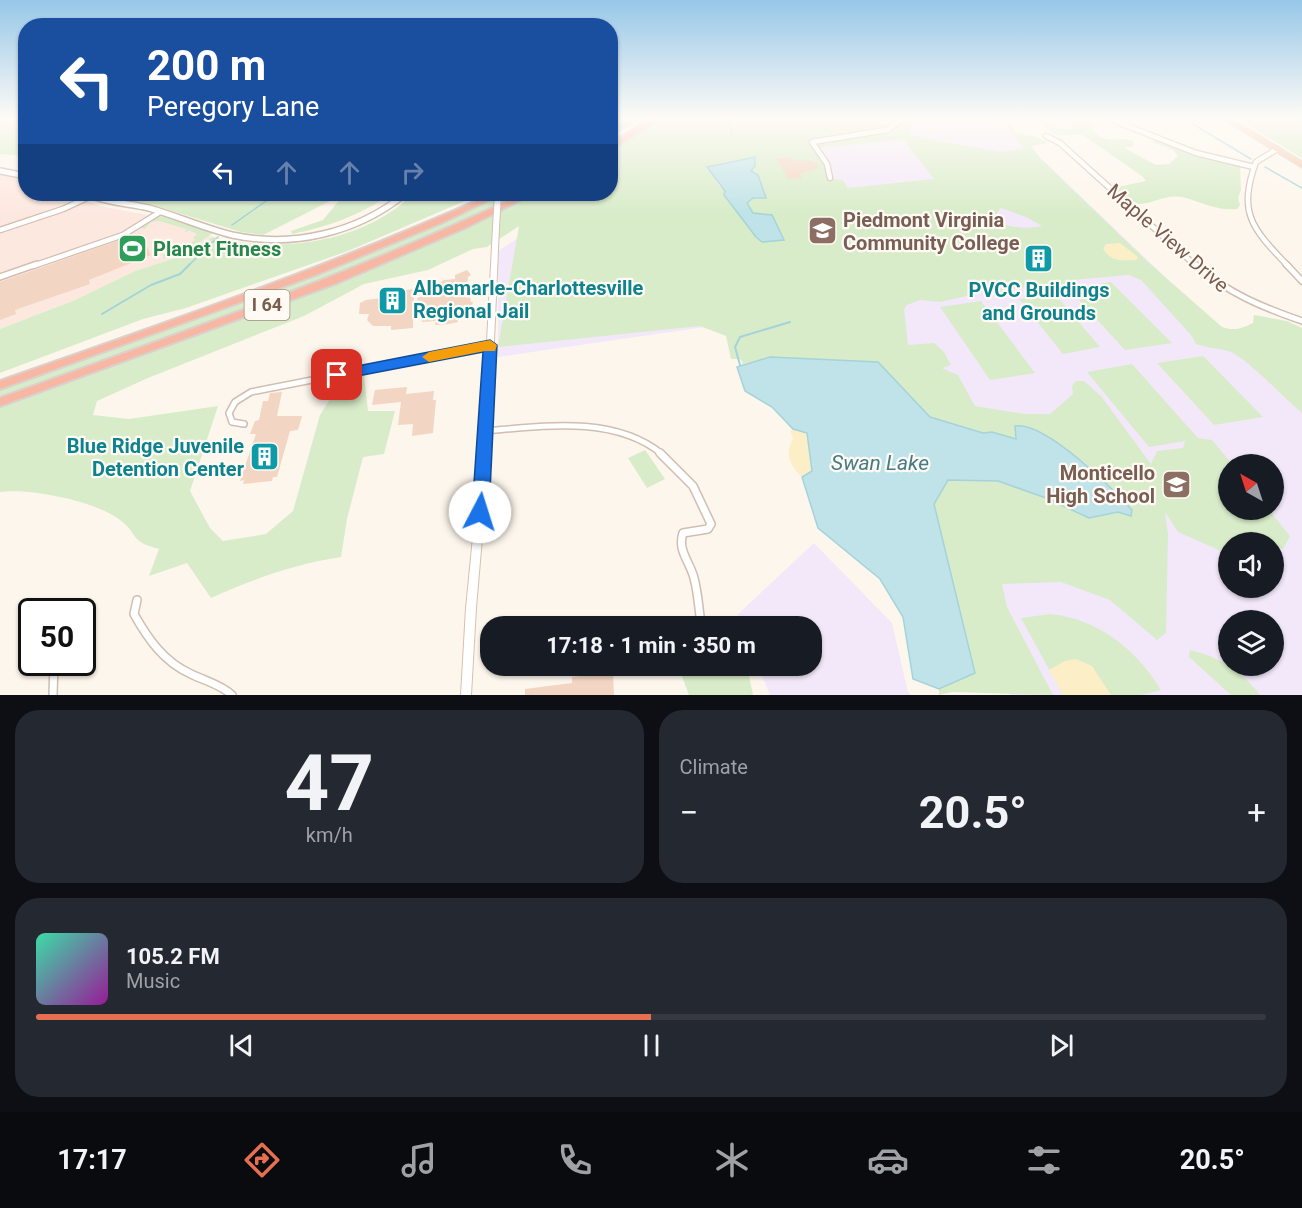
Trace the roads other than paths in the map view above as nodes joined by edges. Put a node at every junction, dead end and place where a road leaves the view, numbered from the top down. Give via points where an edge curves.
1 (816, 150) edge
2 (1068, 150) edge
3 (1189, 150) edge
4 (1273, 150) edge
5 (1278, 150) edge
6 (1302, 165) edge
7 (1254, 167) junction
8 (0, 171) edge
9 (18, 174) edge
10 (830, 178) dead end
11 (78, 201) edge
12 (103, 201) edge
13 (396, 201) edge
14 (483, 201) edge
15 (498, 201) edge
16 (513, 201) edge
17 (159, 212) junction
18 (0, 230) edge
19 (0, 277) edge
20 (1302, 281) edge
21 (1302, 321) edge
22 (490, 345) junction
23 (0, 385) edge
24 (0, 402) edge
25 (244, 424) dead end
26 (486, 431) junction
27 (137, 600) dead end
28 (700, 616) edge
29 (54, 676) edge
30 (53, 695) edge
31 (232, 695) edge
32 (466, 695) edge

1 - 10 street via 827,164
2 - 21 street, Maple View Drive via 1217,283 1250,303
3 - 7 street
4 - 7 street via 1261,157
5 - 6 highway
7 - 20 street via 1248,198 1250,218
8 - 9 street
11 - 18 street
12 - 17 street
13 - 17 street via 351,226 292,238 244,237
14 - 23 highway, I 64 via 328,267
15 - 22 main road, bridge
16 - 24 highway, I 64 via 333,281
17 - 19 street via 123,235
22 - 25 street via 251,392 235,402 229,413 232,422
22 - 26 main road
26 - 28 street via 574,425 604,427 640,439 672,461 697,489 711,524 708,529 683,533 681,538 684,558 694,577
26 - 32 main road
27 - 31 street via 134,614 160,653
29 - 30 street

